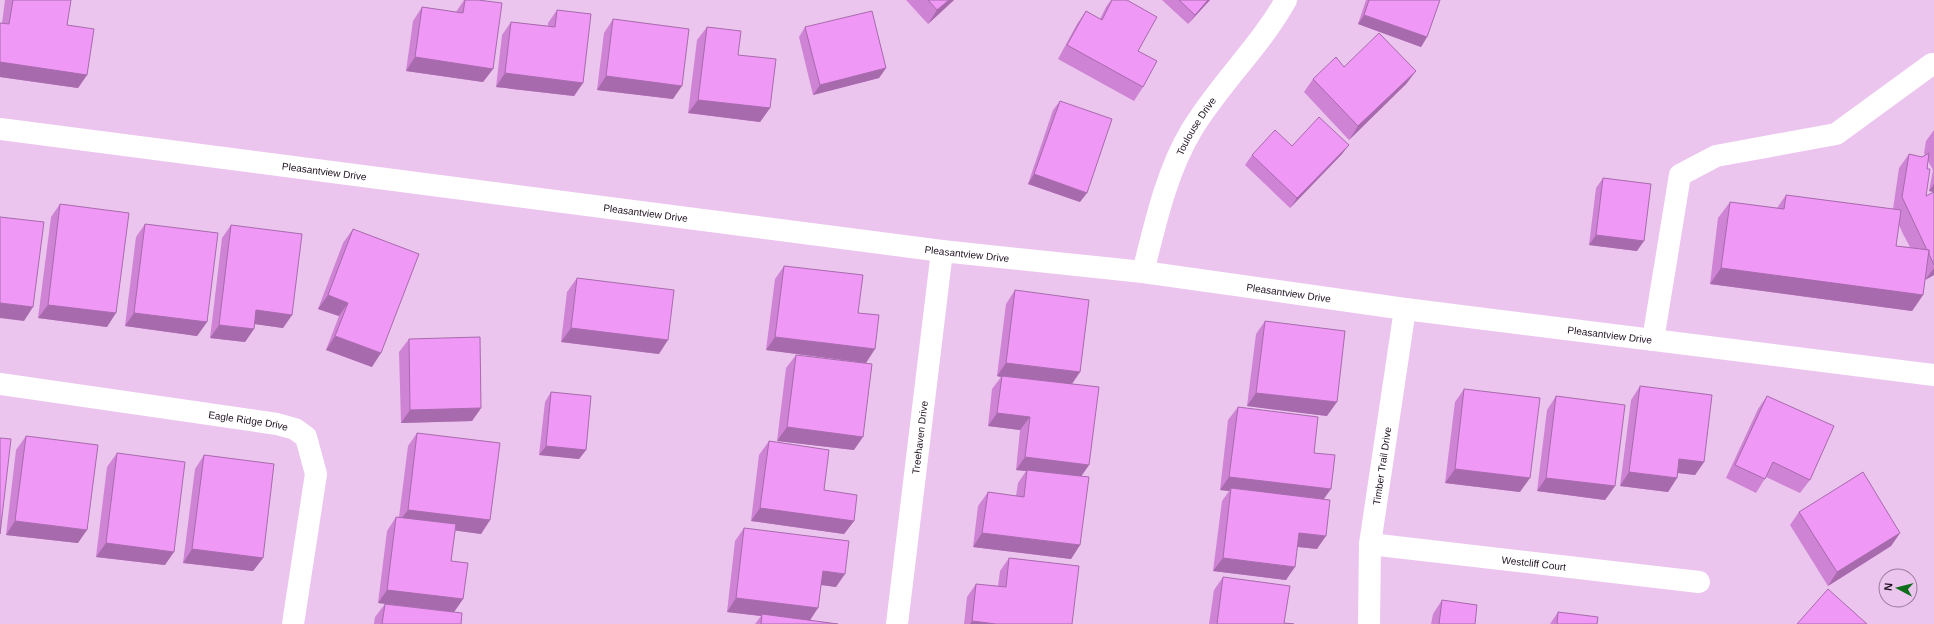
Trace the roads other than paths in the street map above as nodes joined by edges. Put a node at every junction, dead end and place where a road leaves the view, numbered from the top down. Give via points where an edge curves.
1 (1286, 0) edge
2 (1932, 64) dead end
3 (0, 129) edge
4 (942, 251) junction
5 (1143, 272) junction
6 (1405, 309) junction
7 (1653, 340) junction
8 (1934, 376) edge
9 (0, 384) edge
10 (1370, 544) junction
11 (1699, 582) dead end
12 (293, 624) edge
13 (897, 624) edge
14 (1369, 624) edge

1 - 5 street, Toulouse Drive via 1274,21 1191,131 1160,204
2 - 7 street via 1836,134 1716,156 1680,175
3 - 4 street, Pleasantview Drive
4 - 5 street, Pleasantview Drive
4 - 13 street, Treehaven Drive
5 - 6 street, Pleasantview Drive
6 - 7 street, Pleasantview Drive
6 - 10 street, Timber Trail Drive
7 - 8 street, Pleasantview Drive
9 - 12 street, Eagle Ridge Drive via 278,424 295,429 306,437 316,474
10 - 11 street, Westcliff Court
10 - 14 street, Timber Trail Drive

